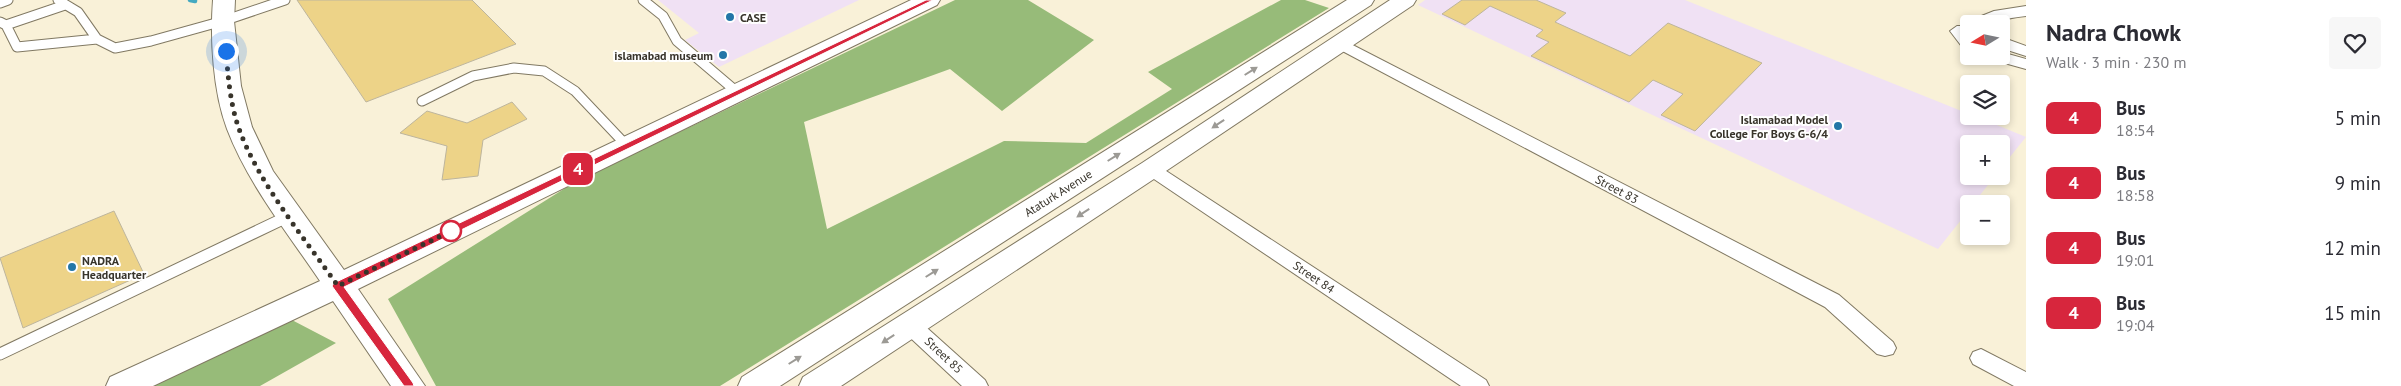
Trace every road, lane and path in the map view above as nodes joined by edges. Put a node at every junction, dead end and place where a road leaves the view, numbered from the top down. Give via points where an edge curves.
1 (8, 0) edge
2 (285, 0) edge
3 (643, 0) edge
4 (929, 0) edge
5 (1405, 0) edge
6 (0, 2) edge
7 (62, 2) edge
8 (1364, 8) edge
9 (224, 11) edge
10 (2026, 11) edge
11 (1998, 15) edge
12 (3, 24) edge
13 (97, 40) junction
14 (1338, 43) junction
15 (2010, 45) edge
16 (2026, 51) edge
17 (2010, 60) edge
18 (2026, 64) edge
19 (737, 92) junction
20 (422, 102) dead end
21 (627, 146) junction
22 (1151, 169) junction
23 (289, 216) junction
24 (338, 286) junction
25 (910, 325) junction
26 (1886, 348) dead end
27 (0, 354) edge
28 (1981, 358) dead end
29 (2026, 382) edge
30 (122, 386) edge
31 (408, 386) edge
32 (754, 386) edge
33 (815, 386) edge
34 (977, 386) edge
35 (1478, 386) edge

1 - 6 lane
2 - 9 lane
3 - 19 lane via 660,13 677,42
4 - 19 street
5 - 8 street, Ataturk Avenue
7 - 12 lane
7 - 13 lane via 78,12
8 - 14 street, Ataturk Avenue
32 -> 8 street, Ataturk Avenue
9 - 13 lane via 151,41 115,48
9 - 23 street via 229,86 238,127 261,174
10 - 11 street
12 - 13 lane via 17,47
14 -> 22 street, Ataturk Avenue
14 - 26 street, Street 83 via 1832,301
15 - 16 street
17 - 18 street
19 - 21 street
20 - 21 lane via 473,76 514,68 544,70 574,90
21 - 24 street
22 -> 25 street, Ataturk Avenue
22 - 35 street, Street 84
23 - 24 street
23 - 27 lane
24 - 30 street
24 - 31 street
25 -> 33 street, Ataturk Avenue
25 - 34 street, Street 85
28 - 29 street

